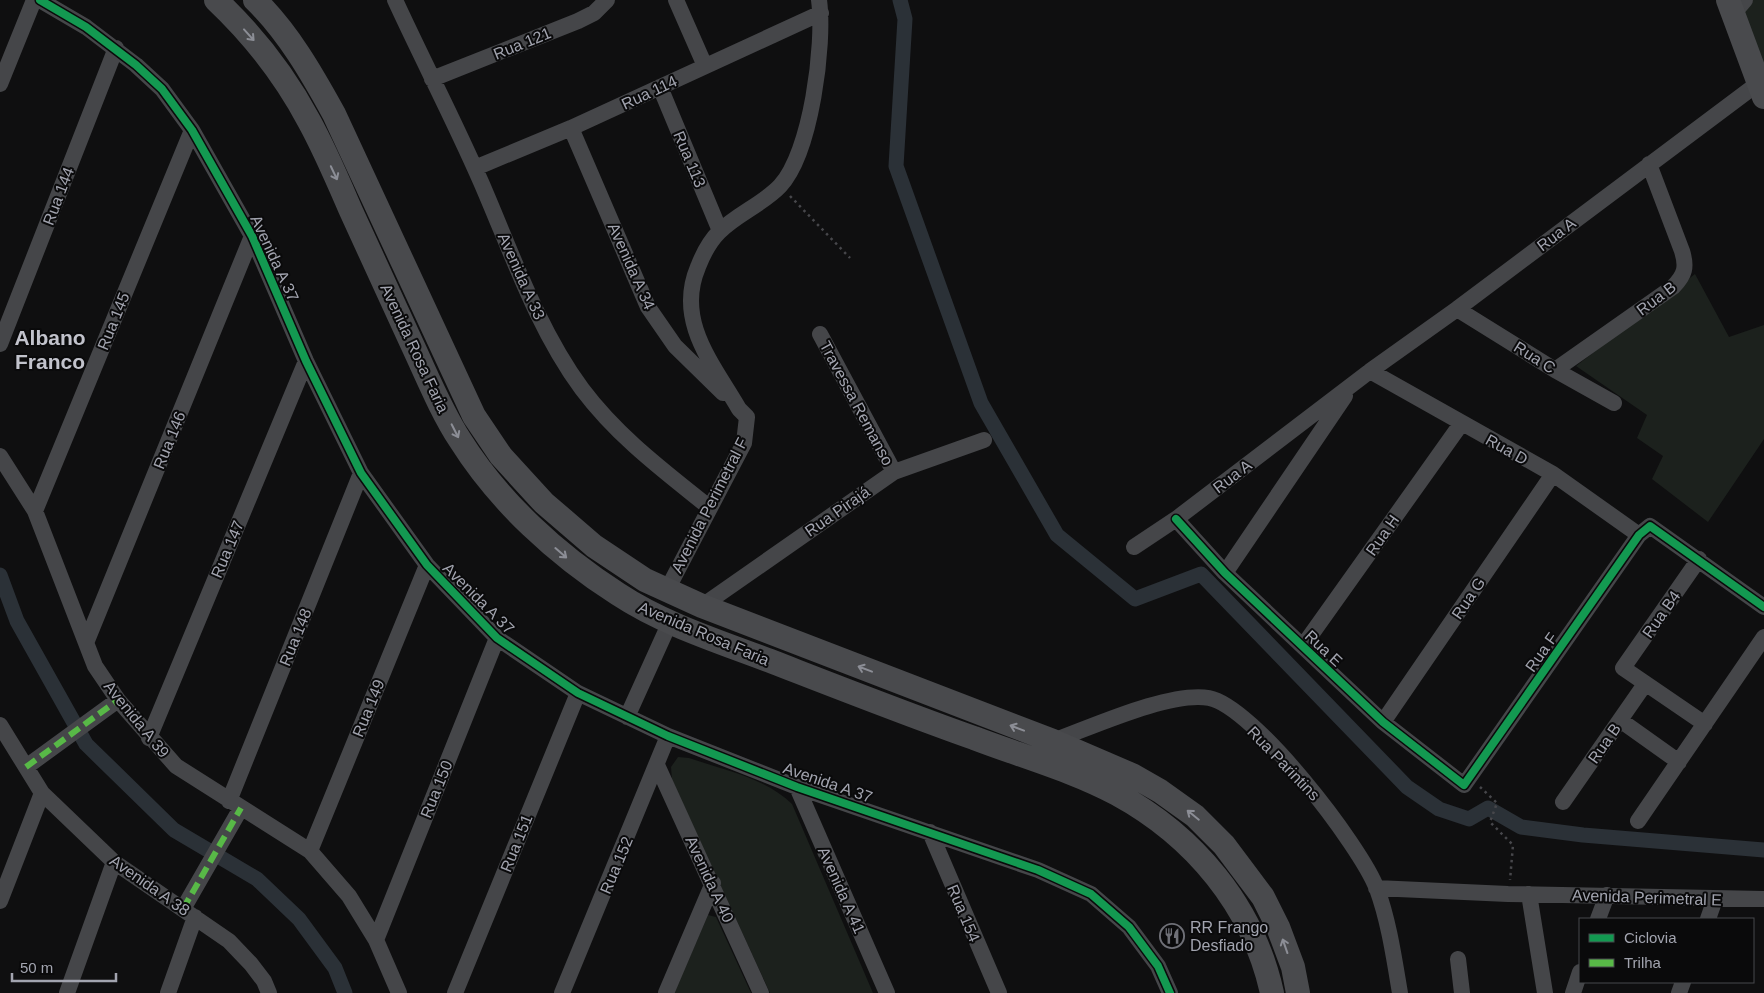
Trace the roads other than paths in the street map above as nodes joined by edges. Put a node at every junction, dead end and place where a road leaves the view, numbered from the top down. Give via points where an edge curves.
1 (34, 0) edge
2 (40, 0) edge
3 (216, 0) edge
4 (255, 0) edge
5 (395, 0) edge
6 (607, 0) edge
7 (676, 0) edge
8 (1735, 4) edge
9 (820, 7) edge
10 (116, 48) junction
11 (705, 66) junction
12 (432, 79) junction
13 (0, 84) edge
14 (660, 87) junction
15 (1762, 87) edge
16 (571, 128) junction
17 (192, 130) junction
18 (1649, 164) junction
19 (475, 168) junction
20 (720, 231) junction
21 (252, 236) junction
22 (1457, 308) junction
23 (820, 334) dead end
24 (0, 344) edge
25 (306, 361) junction
26 (1555, 370) junction
27 (1370, 371) junction
28 (1354, 384) junction
29 (1614, 402) dead end
30 (739, 409) junction
31 (1462, 424) junction
32 (984, 440) dead end
33 (0, 456) edge
34 (894, 472) junction
35 (361, 473) junction
36 (1552, 474) junction
37 (710, 508) junction
38 (35, 511) junction
39 (1176, 519) junction
40 (1639, 535) junction
41 (1134, 547) dead end
42 (1699, 559) junction
43 (427, 565) junction
44 (1225, 573) junction
45 (667, 590) junction
46 (706, 607) junction
47 (1764, 607) edge
48 (670, 622) junction
49 (698, 634) junction
50 (1764, 637) edge
51 (497, 638) junction
52 (86, 643) junction
53 (1303, 646) junction
54 (1645, 684) junction
55 (578, 693) junction
56 (118, 700) junction
57 (961, 706) junction
58 (627, 717) junction
59 (1620, 720) junction
60 (1383, 722) junction
61 (1705, 724) junction
62 (0, 725) edge
63 (952, 731) junction
64 (668, 736) junction
65 (149, 738) junction
66 (1053, 741) junction
67 (1679, 762) junction
68 (657, 765) junction
69 (26, 767) junction
70 (1467, 781) joint
71 (797, 787) junction
72 (42, 793) junction
73 (1563, 802) dead end
74 (235, 805) junction
75 (1638, 821) dead end
76 (930, 832) junction
77 (310, 851) junction
78 (114, 862) junction
79 (712, 883) junction
80 (1376, 888) junction
81 (1529, 894) junction
82 (1607, 895) junction
83 (1715, 899) junction
84 (1764, 899) edge
85 (0, 901) edge
86 (189, 912) junction
87 (1598, 918) edge
88 (1708, 918) edge
89 (376, 940) junction
90 (1458, 959) dead end
91 (1579, 975) edge
92 (67, 993) edge
93 (168, 993) edge
94 (269, 993) edge
95 (399, 993) edge
96 (455, 993) edge
97 (562, 993) edge
98 (666, 993) edge
99 (761, 993) edge
100 (887, 993) edge
101 (999, 993) edge
102 (1170, 993) edge
103 (1272, 993) edge
104 (1298, 993) edge
105 (1400, 993) edge
106 (1462, 993) edge
107 (1545, 993) edge
108 (1573, 993) edge

1 - 13 street
2 - 10 street, Avenida A 37
3 -> 48 street, Avenida Rosa Faria via 259,47 312,125 426,373 458,438 478,466 535,529 568,559 623,597
4 - 45 street, Avenida Rosa Faria via 295,50 334,114 484,433 501,456 559,516 616,562
5 - 12 street, Avenida A 33
6 - 12 street, Rua 121 via 594,13 578,21
7 - 11 street
8 - 15 street
9 - 11 street, Rua 114
9 - 20 street, Avenida Perimetral F via 807,131 791,170 780,186
10 - 17 street, Avenida A 37 via 162,89
10 - 24 street, Rua 144
11 - 14 street, Rua 114
12 - 19 street, Avenida A 33
14 - 16 street, Rua 114
14 - 20 street, Rua 113
15 - 18 street, Rua A
16 - 19 street, Rua 114
16 - 30 street, Avenida A 34 via 648,307 676,346
17 - 21 street, Avenida A 37
17 - 38 street, Rua 145
18 - 22 street, Rua A
18 - 26 street, Rua B via 1685,259 1685,272 1673,287
19 - 37 street, Avenida A 33 via 540,316 583,390 628,441
20 - 30 street, Avenida Perimetral F via 705,250 692,282 689,298 691,319 697,337
21 - 25 street, Avenida A 37
21 - 52 street, Rua 146
22 - 26 street, Rua C
22 - 27 street, Rua A
23 - 34 street, Travessa Remanso
25 - 35 street, Avenida A 37
25 - 65 street, Rua 147
26 - 29 street, Rua C
27 - 28 street, Rua A
27 - 31 street, Rua D
28 - 39 street, Rua A
28 - 44 street, Rua A
30 - 37 street, Avenida Perimetral F via 747,417 744,443
31 - 36 street, Rua D
31 - 53 street, Rua H
32 - 34 street, Rua Pirajá
33 - 38 street, Avenida A 39
34 - 46 street, Rua Pirajá
35 - 43 street, Avenida A 37
35 - 74 street, Rua 148
36 - 40 street, Rua D
36 - 60 street, Rua G
37 - 45 street, Avenida Perimetral F
38 - 52 street, Avenida A 39
39 - 41 street, Rua A
39 - 44 street, Rua E
40 - 42 street via 1650,526
40 - 70 street, Rua F
42 - 47 street
42 - 54 street, Rua B4 via 1623,668
43 - 51 street, Avenida A 37
43 - 77 street, Rua 149
44 - 53 street, Rua E
45 - 46 street, Avenida Rosa Faria
46 - 49 street
57 -> 46 street, Avenida Rosa Faria
48 - 49 street, Avenida Rosa Faria
48 - 58 street
49 - 63 street, Avenida Rosa Faria
50 - 61 street
51 - 55 street, Avenida A 37
51 - 89 street, Rua 150
52 - 56 street, Avenida A 39 via 95,666
53 - 60 street, Rua E
54 - 59 street, Rua B
54 - 61 street
55 - 58 street, Avenida A 37
55 - 96 street, Rua 151
56 - 65 street, Avenida A 39
56 - 69 street
57 - 63 street
66 -> 57 street, Avenida Rosa Faria
58 - 64 street, Avenida A 37
59 - 67 street
59 - 73 street, Rua B
60 - 70 street, Rua E
61 - 67 street
62 - 69 street, Avenida A 38
63 - 103 street, Avenida Rosa Faria via 1114,792 1164,824 1207,863 1227,891 1255,939
64 - 68 street, Rua 152
64 - 71 street, Avenida A 37
65 - 74 street, Avenida A 39 via 176,766
66 - 80 street, Rua Parintins via 1162,702 1189,696 1211,698 1234,712 1272,746 1321,801 1353,844
104 -> 66 street, Avenida Rosa Faria via 1293,967 1278,927 1263,897 1224,845 1195,816 1132,774
67 - 75 street
68 - 79 street, Avenida A 40
68 - 97 street, Rua 152
69 - 72 street, Avenida A 38
71 - 76 street, Avenida A 37
71 - 100 street, Avenida A 41
72 - 78 street, Avenida A 38
72 - 85 street
74 - 77 street, Avenida A 39
74 - 86 street, Rua 148
76 - 101 street, Rua 154
76 - 102 street, Avenida A 37 via 1038,870 1091,894 1129,927 1158,966
77 - 89 street, Avenida A 39 via 349,896
78 - 86 street, Avenida A 38
78 - 92 street
79 - 98 street
79 - 99 street, Avenida A 40
80 - 81 street, Avenida Perimetral E
80 - 105 street, Rua Parintins via 1393,949
81 - 82 street, Avenida Perimetral E
81 - 107 street
82 - 83 street, Avenida Perimetral E
82 - 87 street
83 - 84 street, Avenida Perimetral E
83 - 88 street
86 - 93 street, Rua 148
86 - 94 street, Avenida A 38 via 229,941 251,964
89 - 95 street, Avenida A 39
90 - 106 street
91 - 108 street

